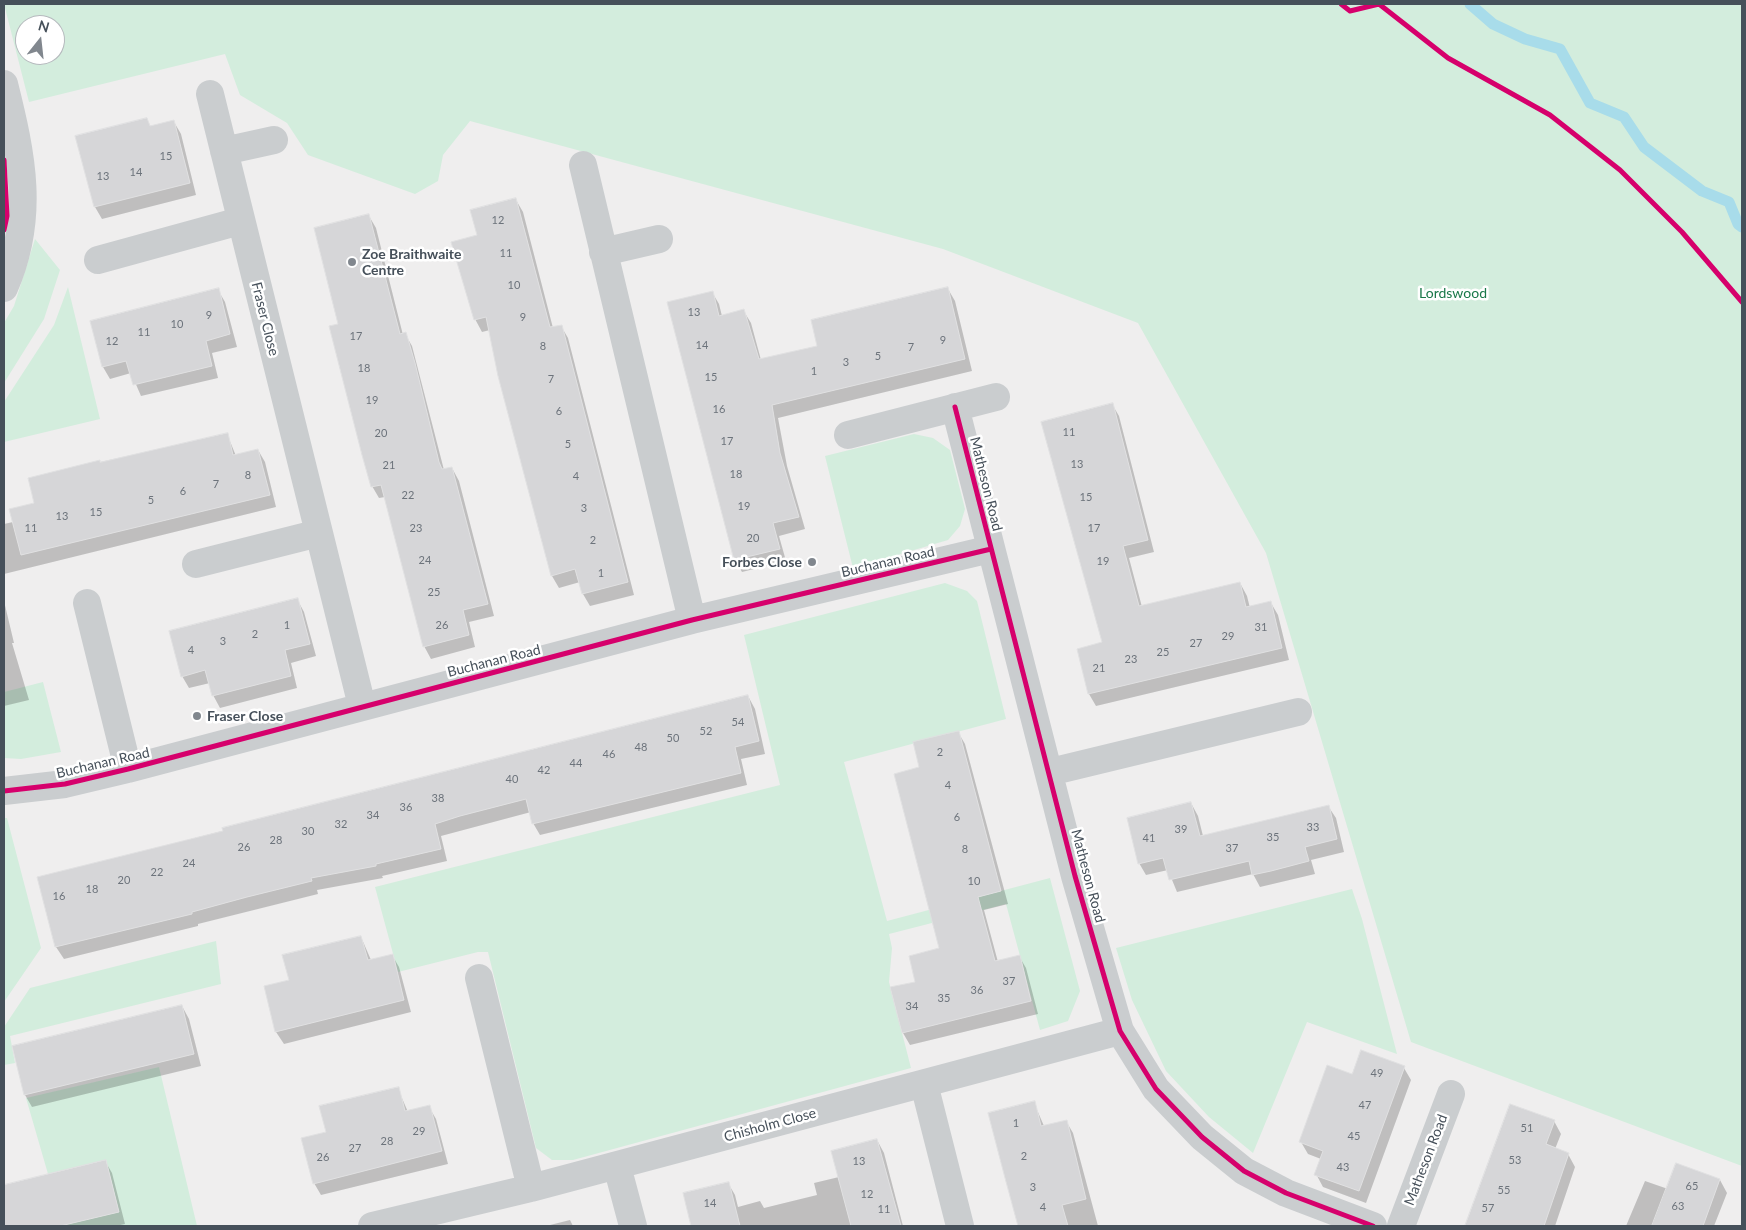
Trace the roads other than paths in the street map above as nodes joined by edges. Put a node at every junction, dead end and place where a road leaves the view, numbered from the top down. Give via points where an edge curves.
1 (4, 84) edge
2 (210, 94) dead end
3 (274, 140) dead end
4 (224, 151) junction
5 (583, 165) dead end
6 (240, 221) junction
7 (659, 239) dead end
8 (604, 252) junction
9 (98, 260) dead end
10 (8, 279) edge
11 (996, 397) dead end
12 (956, 407) junction
13 (848, 435) dead end
14 (319, 533) junction
15 (991, 549) junction
16 (196, 564) dead end
17 (86, 603) dead end
18 (692, 620) junction
19 (362, 706) junction
20 (1298, 712) dead end
21 (128, 769) junction
22 (1050, 772) junction
23 (4, 791) edge
24 (479, 978) dead end
25 (1120, 1031) junction
26 (924, 1084) junction
27 (1451, 1094) dead end
28 (617, 1166) junction
29 (531, 1188) junction
30 (372, 1226) edge
31 (633, 1226) edge
32 (960, 1226) edge
33 (1374, 1226) edge
34 (1401, 1226) edge

1 - 10 street via 24,178 23,221
2 - 4 street, Fraser Close
3 - 4 street
4 - 6 street, Fraser Close
5 - 8 street
6 - 9 street
6 - 14 street, Fraser Close
7 - 8 street
8 - 18 street
11 - 12 street
12 - 13 street
12 - 15 street, Matheson Road
14 - 16 street
14 - 19 street, Fraser Close
15 - 18 street, Buchanan Road
15 - 22 street, Matheson Road
17 - 21 street, Buchanan Road
18 - 19 street, Buchanan Road
19 - 21 street, Buchanan Road
20 - 22 street
21 - 23 street, Buchanan Road via 65,784
22 - 25 street, Matheson Road via 1075,876
24 - 29 street
25 - 26 street, Chisholm Close
25 - 33 street, Matheson Road via 1156,1089 1202,1137 1244,1171 1286,1194
26 - 28 street, Chisholm Close
26 - 32 street
27 - 34 street, Matheson Road
28 - 29 street, Chisholm Close
28 - 31 street
29 - 30 street, Chisholm Close

